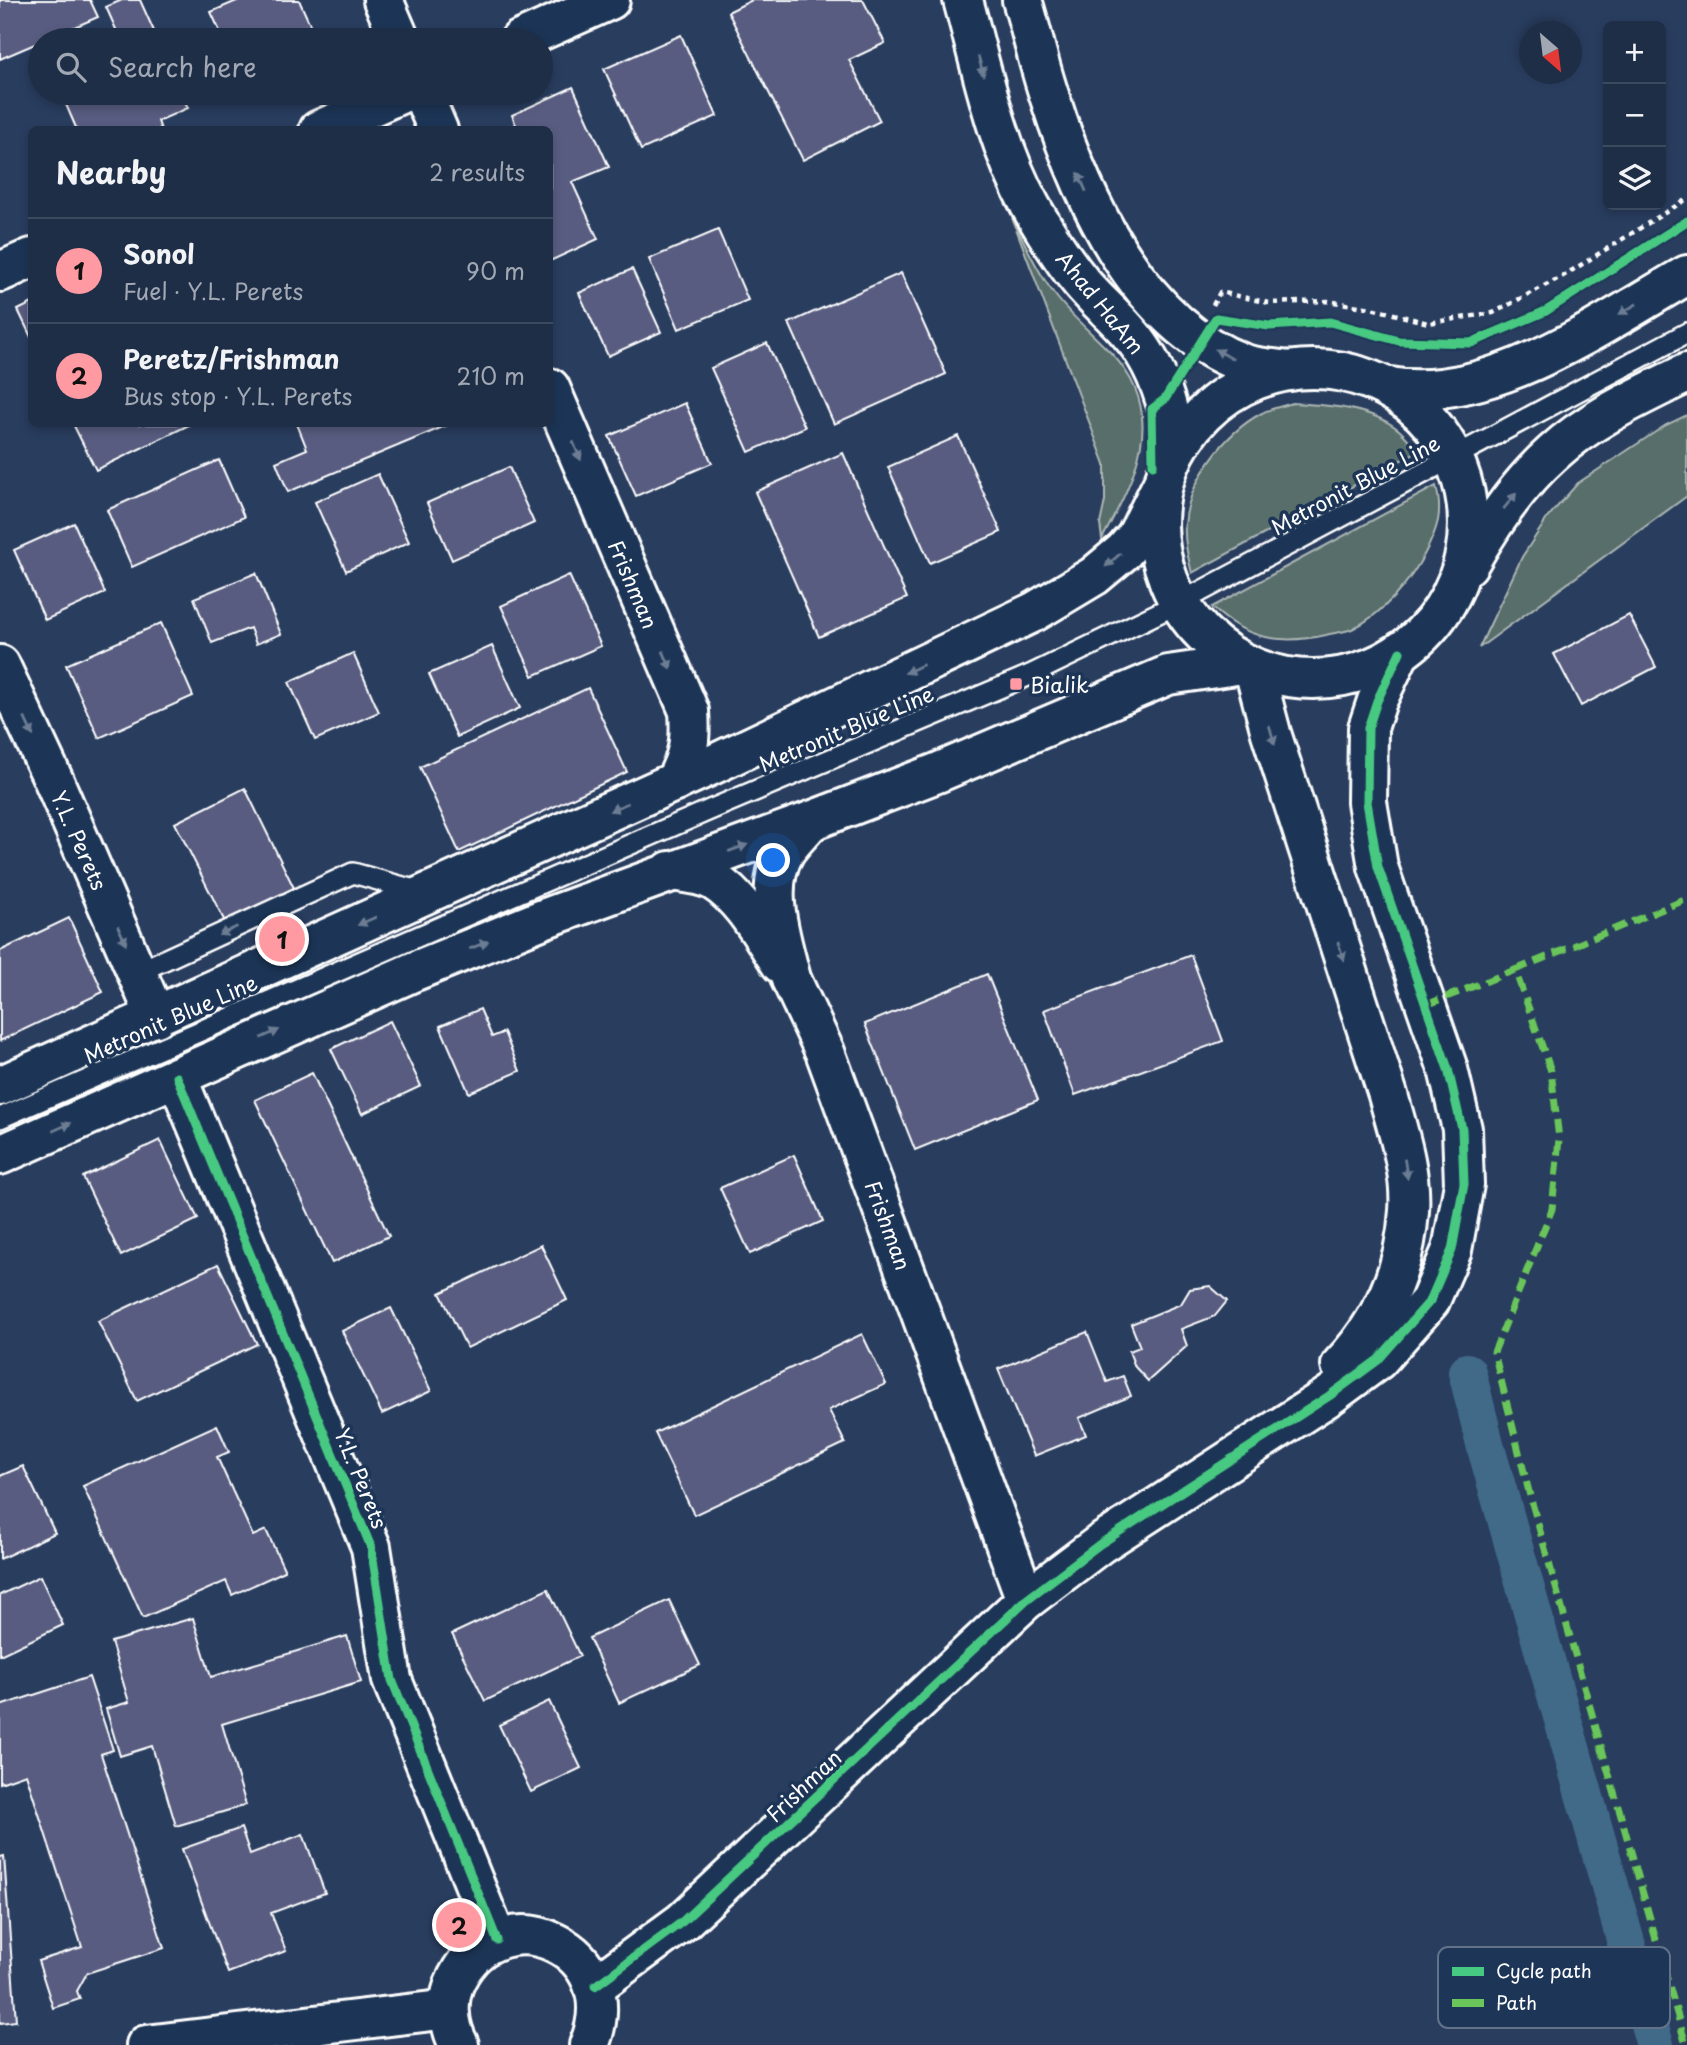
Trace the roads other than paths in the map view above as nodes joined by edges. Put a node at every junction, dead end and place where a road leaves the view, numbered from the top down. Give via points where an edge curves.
1 (383, 0) edge
2 (610, 0) edge
3 (963, 0) edge
4 (1022, 0) edge
5 (395, 28) edge
6 (547, 28) edge
7 (375, 105) edge
8 (427, 105) edge
9 (328, 126) edge
10 (436, 126) edge
11 (28, 260) edge
12 (0, 272) edge
13 (1687, 275) edge
14 (1687, 333) edge
15 (1289, 371) junction
16 (1687, 373) edge
17 (1381, 385) junction
18 (553, 395) edge
19 (1453, 458) junction
20 (1170, 466) junction
21 (1448, 600) junction
22 (1179, 603) junction
23 (1400, 652) junction
24 (0, 666) edge
25 (1249, 666) junction
26 (675, 782) junction
27 (811, 821) junction
28 (670, 871) junction
29 (428, 894) junction
30 (138, 972) junction
31 (791, 979) junction
32 (156, 1017) junction
33 (177, 1077) junction
34 (0, 1086) edge
35 (0, 1118) edge
36 (0, 1155) edge
37 (1262, 1438) junction
38 (1026, 1600) junction
39 (497, 1940) junction
40 (595, 1986) junction
41 (449, 2009) junction
42 (146, 2045) edge
43 (459, 2045) edge
44 (589, 2045) edge

1 - 5 street
2 - 6 street
3 -> 20 street, Ahad HaAm via 1016,175 1065,261 1144,352 1169,410
15 -> 4 street, Ahad HaAm via 1244,364 1219,352 1160,306 1141,285 1096,212 1069,150 1049,98
7 - 9 street
8 - 10 street
11 - 12 street
13 -> 17 street via 1558,349 1497,376 1434,388 1403,390
14 - 19 lane, Metronit Blue Line
15 - 17 street via 1336,371
15 - 20 street via 1248,383 1224,398 1198,421
21 -> 16 street via 1483,537 1553,453 1624,405
17 - 19 street via 1428,419
18 -> 26 street, Frishman via 689,711 687,760
19 - 21 street via 1466,496 1468,536
19 - 22 lane, Metronit Blue Line
20 - 22 street via 1158,512 1158,540 1166,578
20 -> 26 street via 1136,537 1109,564 1070,591
21 - 23 street via 1427,629
22 - 25 street via 1210,641
22 - 35 lane, Metronit Blue Line via 1030,675
23 - 25 street via 1354,674 1320,680 1286,677
23 - 37 street via 1368,728 1367,802 1378,867 1448,1069 1462,1129 1464,1184 1452,1250 1430,1301 1378,1360
24 -> 30 street, Y.L. Perets
25 - 27 street via 1168,675
25 -> 37 street via 1391,1107 1408,1182 1409,1211 1399,1264 1384,1308 1361,1343 1326,1381
26 -> 29 street
28 -> 27 street
27 - 31 street via 785,851 777,874 775,905
28 - 31 street via 713,881 733,897
33 -> 28 street via 415,971
29 -> 30 lane via 353,873
29 -> 32 street
30 - 32 street, Y.L. Perets
31 - 38 street, Frishman via 825,1052
32 - 34 street
36 -> 33 street
33 - 39 street, Y.L. Perets via 371,1547 392,1680
37 - 38 street via 1100,1544
38 - 40 street, Frishman via 682,1922
39 - 40 street via 517,1935 556,1942 573,1953
39 - 41 street via 463,1967
40 - 44 street via 599,2007
41 - 42 street
41 - 43 street

